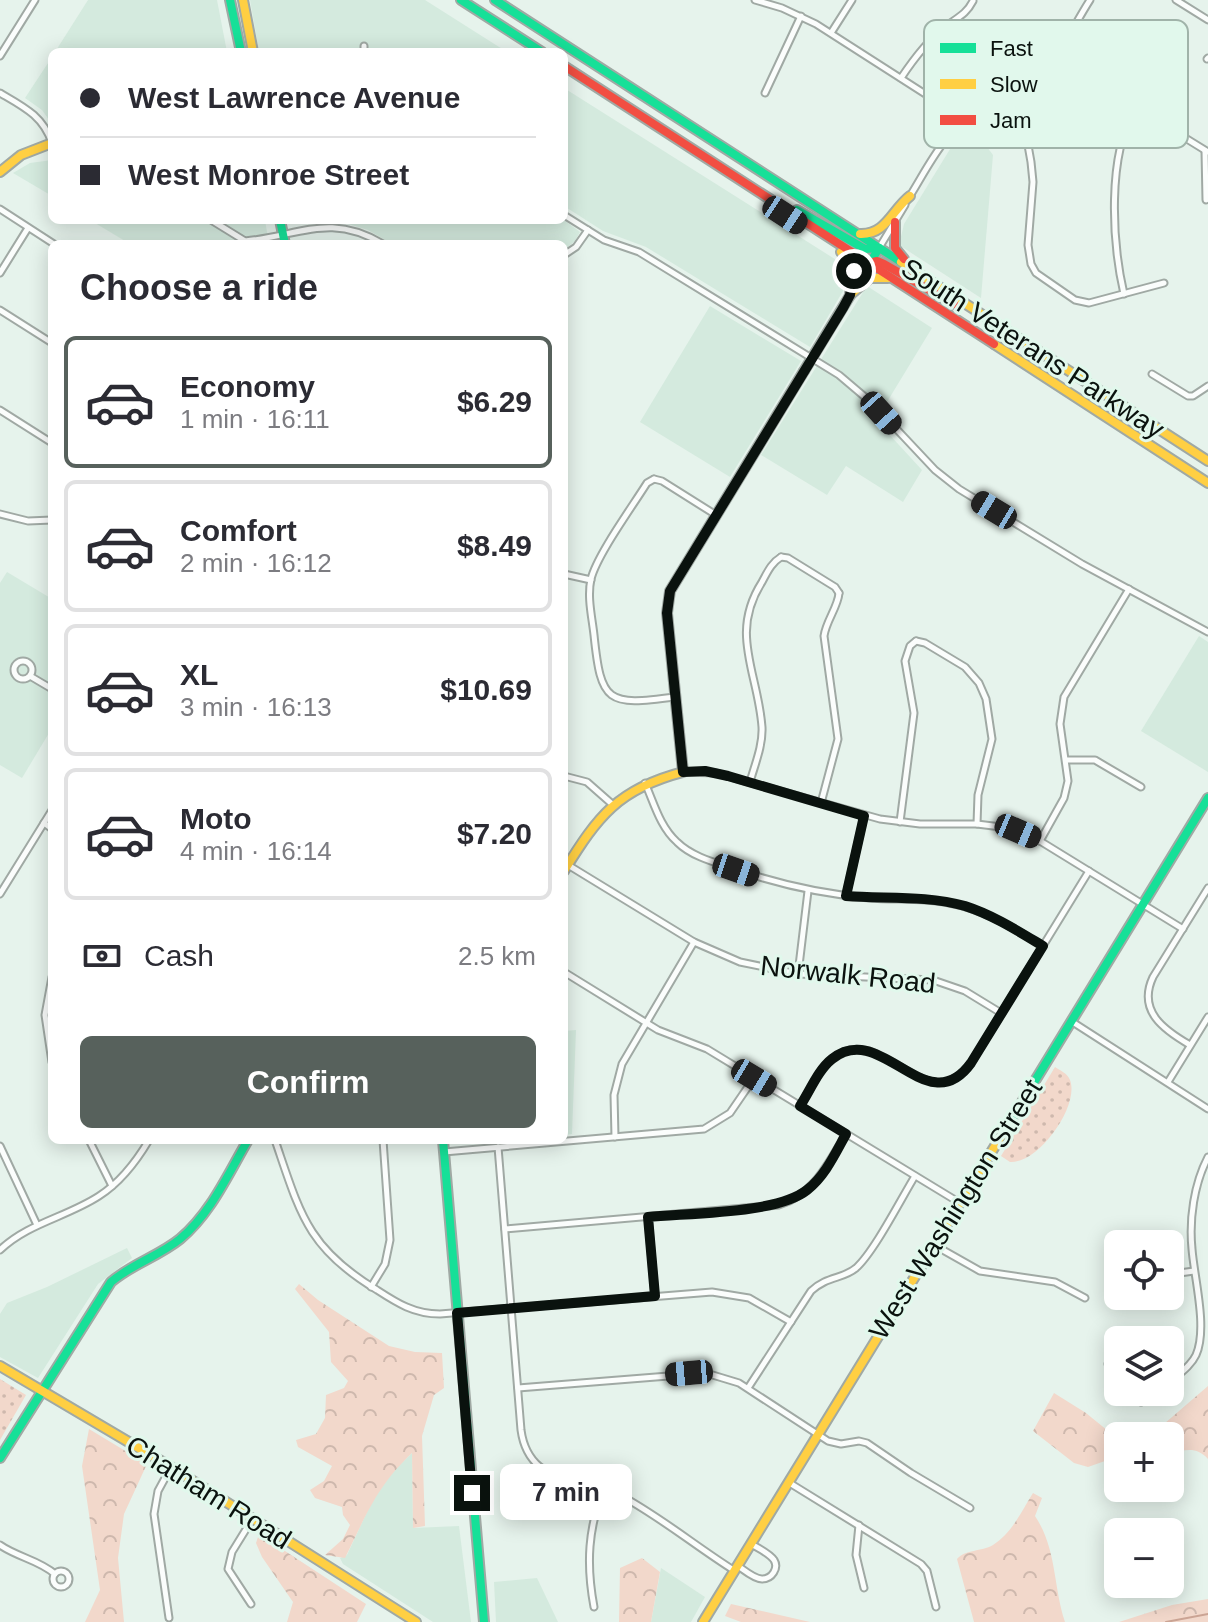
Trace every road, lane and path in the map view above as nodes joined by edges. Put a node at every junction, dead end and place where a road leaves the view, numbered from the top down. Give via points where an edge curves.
1 (35, 0) edge
2 (230, 0) edge
3 (243, 0) edge
4 (461, 0) edge
5 (495, 0) edge
6 (755, 0) edge
7 (852, 0) edge
8 (1090, 0) edge
9 (1176, 0) edge
10 (973, 1) edge
11 (801, 16) junction
12 (958, 20) edge
13 (1077, 20) edge
14 (1208, 20) edge
15 (831, 33) junction
16 (240, 48) edge
17 (252, 48) edge
18 (536, 48) edge
19 (924, 49) edge
20 (0, 56) edge
21 (568, 69) edge
22 (901, 78) junction
23 (0, 93) edge
24 (765, 93) dead end
25 (924, 93) edge
26 (48, 134) edge
27 (1188, 140) edge
28 (48, 145) edge
29 (941, 148) edge
30 (1028, 148) edge
31 (1121, 148) edge
32 (1207, 151) edge
33 (0, 172) edge
34 (735, 177) junction
35 (910, 196) junction
36 (1206, 200) dead end
37 (779, 206) junction
38 (0, 209) edge
39 (568, 218) edge
40 (895, 222) junction
41 (217, 224) edge
42 (281, 224) edge
43 (28, 228) junction
44 (588, 230) junction
45 (282, 233) junction
46 (855, 233) junction
47 (48, 240) edge
48 (243, 240) edge
49 (250, 240) edge
50 (284, 240) edge
51 (376, 240) edge
52 (879, 248) junction
53 (568, 252) edge
54 (869, 263) junction
55 (0, 273) edge
56 (892, 278) junction
57 (1164, 283) dead end
58 (1124, 294) junction
59 (850, 295) junction
60 (961, 301) junction
61 (0, 310) edge
62 (1008, 331) junction
63 (48, 340) edge
64 (812, 358) junction
65 (1152, 374) dead end
66 (1208, 386) edge
67 (0, 410) edge
68 (48, 440) edge
69 (1208, 461) edge
70 (1207, 482) edge
71 (0, 514) edge
72 (716, 515) junction
73 (48, 520) edge
74 (568, 575) edge
75 (591, 580) junction
76 (1129, 589) junction
77 (1208, 632) edge
78 (30, 676) dead end
79 (48, 687) edge
80 (675, 697) junction
81 (1067, 760) junction
82 (683, 772) junction
83 (568, 777) edge
84 (750, 782) junction
85 (645, 783) junction
86 (1141, 787) dead end
87 (1208, 798) edge
88 (821, 803) junction
89 (612, 804) junction
90 (48, 816) edge
91 (864, 816) junction
92 (900, 822) junction
93 (44, 823) junction
94 (977, 824) junction
95 (48, 826) edge
96 (1040, 841) junction
97 (568, 865) edge
98 (568, 869) edge
99 (1089, 871) junction
100 (1208, 888) edge
101 (808, 891) junction
102 (0, 894) edge
103 (846, 896) junction
104 (1143, 904) junction
105 (1183, 929) junction
106 (694, 942) junction
107 (1043, 946) junction
108 (798, 974) junction
109 (568, 975) edge
110 (48, 999) edge
111 (1001, 1013) junction
112 (1208, 1017) edge
113 (1071, 1021) junction
114 (645, 1023) junction
115 (48, 1035) edge
116 (1190, 1045) junction
117 (754, 1078) junction
118 (1168, 1082) junction
119 (800, 1106) junction
120 (1208, 1109) edge
121 (846, 1134) junction
122 (615, 1137) junction
123 (568, 1141) edge
124 (91, 1144) edge
125 (146, 1144) edge
126 (246, 1144) edge
127 (276, 1144) edge
128 (383, 1144) edge
129 (443, 1144) edge
130 (533, 1144) edge
131 (0, 1146) edge
132 (498, 1147) junction
133 (444, 1152) junction
134 (1208, 1157) edge
135 (915, 1176) junction
136 (112, 1186) junction
137 (960, 1203) junction
138 (648, 1217) junction
139 (37, 1225) junction
140 (505, 1229) junction
141 (934, 1245) junction
142 (0, 1250) edge
143 (1194, 1271) junction
144 (1184, 1272) edge
145 (371, 1287) junction
146 (655, 1296) junction
147 (1085, 1298) dead end
148 (511, 1309) junction
149 (457, 1313) junction
150 (791, 1322) junction
151 (0, 1366) edge
152 (1184, 1369) edge
153 (518, 1388) junction
154 (748, 1388) junction
155 (41, 1390) junction
156 (817, 1435) junction
157 (0, 1458) edge
158 (171, 1467) junction
159 (788, 1482) junction
160 (604, 1488) junction
161 (970, 1508) dead end
162 (253, 1518) junction
163 (859, 1525) junction
164 (751, 1544) junction
165 (0, 1545) edge
166 (736, 1568) junction
167 (55, 1574) dead end
168 (864, 1588) dead end
169 (251, 1604) dead end
170 (594, 1607) dead end
171 (936, 1607) dead end
172 (169, 1618) dead end
173 (483, 1621) edge
174 (416, 1622) edge
175 (703, 1622) edge

1 - 20 street
2 - 16 main road
3 - 17 main road
4 - 18 main road
5 - 46 main road, South Veterans Parkway
6 - 11 street
7 - 15 street
8 - 13 street
9 - 14 street
10 - 12 street
11 - 15 street
11 - 24 street
15 - 22 street
19 - 22 street
21 - 34 main road, South Veterans Parkway
22 - 25 street
23 - 26 street via 38,117
27 - 32 street
28 - 33 main road via 21,155
29 - 35 street
30 - 58 street via 1033,182 1028,245 1033,269 1082,302
31 - 58 street via 1115,210
32 - 36 street
34 - 37 main road, South Veterans Parkway
34 - 52 main road via 865,249
35 - 40 street
35 - 46 main road via 879,233
37 - 54 main road, South Veterans Parkway
37 - 59 main road via 848,257 854,268
38 - 43 street
39 - 44 street
40 - 52 street
40 - 60 main road via 900,256 956,292
41 - 48 street
42 - 45 main road
43 - 47 street
43 - 55 street
44 - 53 street
44 - 64 street via 639,252
45 - 49 street
45 - 50 main road
45 - 51 street via 339,227
46 - 52 main road, South Veterans Parkway
52 - 54 main road
52 - 60 main road, South Veterans Parkway
54 - 56 main road, South Veterans Parkway
54 - 59 main road
54 - 62 main road via 884,264
56 - 59 main road via 870,278
56 - 70 main road, South Veterans Parkway
57 - 58 street
59 - 64 main road
60 - 62 main road, South Veterans Parkway
61 - 63 street
62 - 69 main road, South Veterans Parkway
64 - 72 main road
64 - 76 street via 859,392 949,482
65 - 66 street via 1188,396
67 - 68 street
71 - 73 street
72 - 75 street via 653,476
72 - 80 main road via 670,591 667,613
74 - 75 street
75 - 80 street via 597,668 604,687 626,701
76 - 77 street
76 - 81 street via 1064,697 1060,724
78 - 79 street
80 - 82 main road
81 - 86 street via 1095,760
81 - 96 street via 1067,790
82 - 84 street via 705,771
82 - 85 main road
83 - 89 street via 587,782
84 - 88 street
84 - 88 street via 762,730 746,619 755,593 780,555 842,592 824,636 838,739
85 - 89 main road
85 - 101 street via 664,827 686,849
87 - 104 main road, West Washington Street
88 - 91 street
89 - 97 main road via 591,826
90 - 93 street
91 - 92 street
91 - 103 street
92 - 94 street
92 - 94 street via 914,713 905,661 916,638 965,667 986,699 992,739 978,795
93 - 95 street
93 - 102 street
94 - 96 street via 1009,828
96 - 99 street
98 - 106 street, Norwalk Road
99 - 104 street
99 - 107 street
100 - 105 street
101 - 103 street
101 - 108 street
103 - 107 street via 934,900 966,907
104 - 105 street
104 - 113 main road, West Washington Street
105 - 116 street via 1153,977 1148,1000 1157,1022
106 - 108 street, Norwalk Road via 740,962
106 - 114 street
107 - 111 street
108 - 111 street, Norwalk Road via 940,981
109 - 114 street
110 - 115 street
111 - 119 street via 967,1069 949,1081 928,1082 872,1051 849,1050 830,1060
112 - 116 street
113 - 118 street
113 - 137 main road, West Washington Street
114 - 117 street via 707,1049
114 - 122 street via 618,1078
116 - 118 street
117 - 119 street
117 - 122 street via 738,1105 712,1125
118 - 120 street
119 - 121 street
121 - 135 street
121 - 138 street via 819,1178 786,1203
122 - 123 street
124 - 136 street
125 - 136 street
126 - 155 main road via 188,1232 111,1282
127 - 145 street via 311,1234 341,1267
128 - 145 street via 390,1240 385,1264
129 - 133 main road
130 - 132 street
131 - 139 street
132 - 133 street
132 - 140 street
133 - 149 main road
134 - 143 street via 1191,1226
135 - 137 street
135 - 150 street via 859,1264 817,1285
136 - 139 street
137 - 141 main road, West Washington Street
138 - 140 street
138 - 146 street
139 - 142 street
140 - 148 street
141 - 147 street via 980,1271 1045,1280
141 - 156 main road, West Washington Street
143 - 144 street
143 - 152 street via 1198,1347
145 - 149 street via 408,1310
146 - 148 street
146 - 150 street via 732,1294 759,1302
148 - 149 street
148 - 153 street
149 - 173 main road
150 - 154 street
151 - 155 main road, Chatham Road
153 - 154 street via 689,1373 727,1378
153 - 160 street via 522,1438 533,1460 555,1474
154 - 156 street
155 - 157 main road
155 - 158 main road, Chatham Road
156 - 159 main road, West Washington Street
156 - 161 street via 836,1443 867,1443
158 - 162 main road, Chatham Road
158 - 172 street via 158,1491 154,1514
159 - 163 street
159 - 164 main road, West Washington Street
160 - 166 street
160 - 170 street via 588,1547
162 - 169 street via 228,1569
162 - 174 main road, Chatham Road
163 - 168 street via 856,1555
163 - 171 street via 921,1564
164 - 166 main road, West Washington Street
164 - 166 street via 773,1559 774,1573 757,1578
165 - 167 street
166 - 175 main road, West Washington Street

